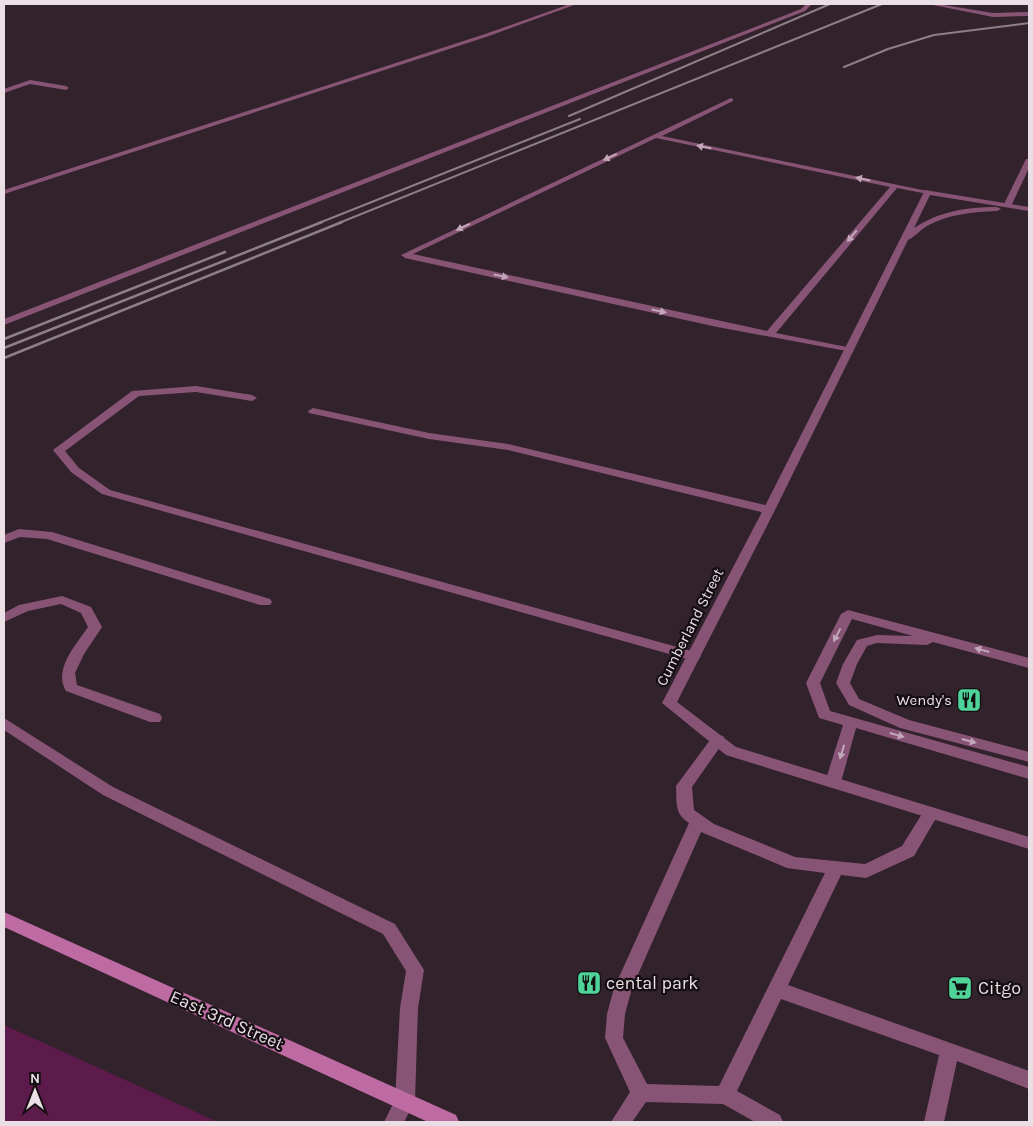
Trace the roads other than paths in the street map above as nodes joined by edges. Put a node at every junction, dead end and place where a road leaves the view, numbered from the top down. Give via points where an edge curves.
1 (574, 4) edge
2 (809, 4) edge
3 (931, 4) edge
4 (1029, 14) edge
5 (66, 88) dead end
6 (4, 91) edge
7 (731, 100) dead end
8 (654, 136) junction
9 (1029, 161) edge
10 (895, 186) junction
11 (4, 192) edge
12 (928, 192) junction
13 (1008, 204) junction
14 (1029, 209) edge
15 (902, 244) junction
16 (4, 322) edge
17 (770, 334) junction
18 (849, 350) junction
19 (252, 398) dead end
20 (314, 411) dead end
21 (769, 510) junction
22 (4, 539) edge
23 (265, 602) dead end
24 (4, 618) edge
25 (949, 641) junction
26 (694, 656) junction
27 (1029, 663) edge
28 (155, 718) dead end
29 (851, 722) junction
30 (4, 723) edge
31 (718, 740) junction
32 (1029, 757) edge
33 (1029, 774) edge
34 (833, 782) junction
35 (931, 813) junction
36 (698, 821) junction
37 (1029, 843) edge
38 (836, 868) junction
39 (4, 919) edge
40 (776, 989) junction
41 (950, 1050) junction
42 (1029, 1080) edge
43 (641, 1093) junction
44 (725, 1095) junction
45 (405, 1101) junction
46 (394, 1122) edge
47 (449, 1122) edge
48 (621, 1122) edge
49 (773, 1122) edge
50 (934, 1122) edge

1 - 11 street
2 - 16 street via 803,10
3 - 4 street via 993,14
5 - 6 street via 30,82
7 - 8 street
10 -> 8 street
8 -> 17 street via 405,255
9 - 13 street
10 - 12 street
10 -> 17 street
12 - 13 street
12 - 15 street, Cumberland Street
13 - 14 street
14 - 15 street, Cumberland Street via 982,209 951,214 931,220
15 - 18 street, Cumberland Street
17 - 18 street
18 - 21 street, Cumberland Street
19 - 26 street via 196,389 136,393 59,450 76,470 106,492
20 - 21 street via 429,436 508,447
21 - 26 street, Cumberland Street
22 - 23 street via 18,533 48,534
24 - 28 street via 24,608 62,600 86,610 95,627 68,673 71,688
27 -> 25 street
25 -> 29 street via 848,614 813,682 824,714
25 -> 32 street via 876,639 862,643 843,682 854,702 905,724
26 - 31 street, Cumberland Street via 669,704
29 -> 33 street
29 -> 34 street
30 - 45 street via 108,792 389,929 415,970 408,1008
31 - 34 street, Cumberland Street via 731,751
31 - 36 street via 684,786 686,813
34 - 35 street, Cumberland Street
35 - 37 street, Cumberland Street
35 - 38 street via 908,852 866,872
36 - 38 street via 793,863
36 - 43 street via 623,988 616,1014 614,1038
38 - 40 street
39 - 45 main road, East 3rd Street
40 - 41 street
40 - 44 street
41 - 42 street
41 - 50 street
43 - 44 street
43 - 48 street
44 - 49 street
45 - 46 street
45 - 47 main road, East 3rd Street

